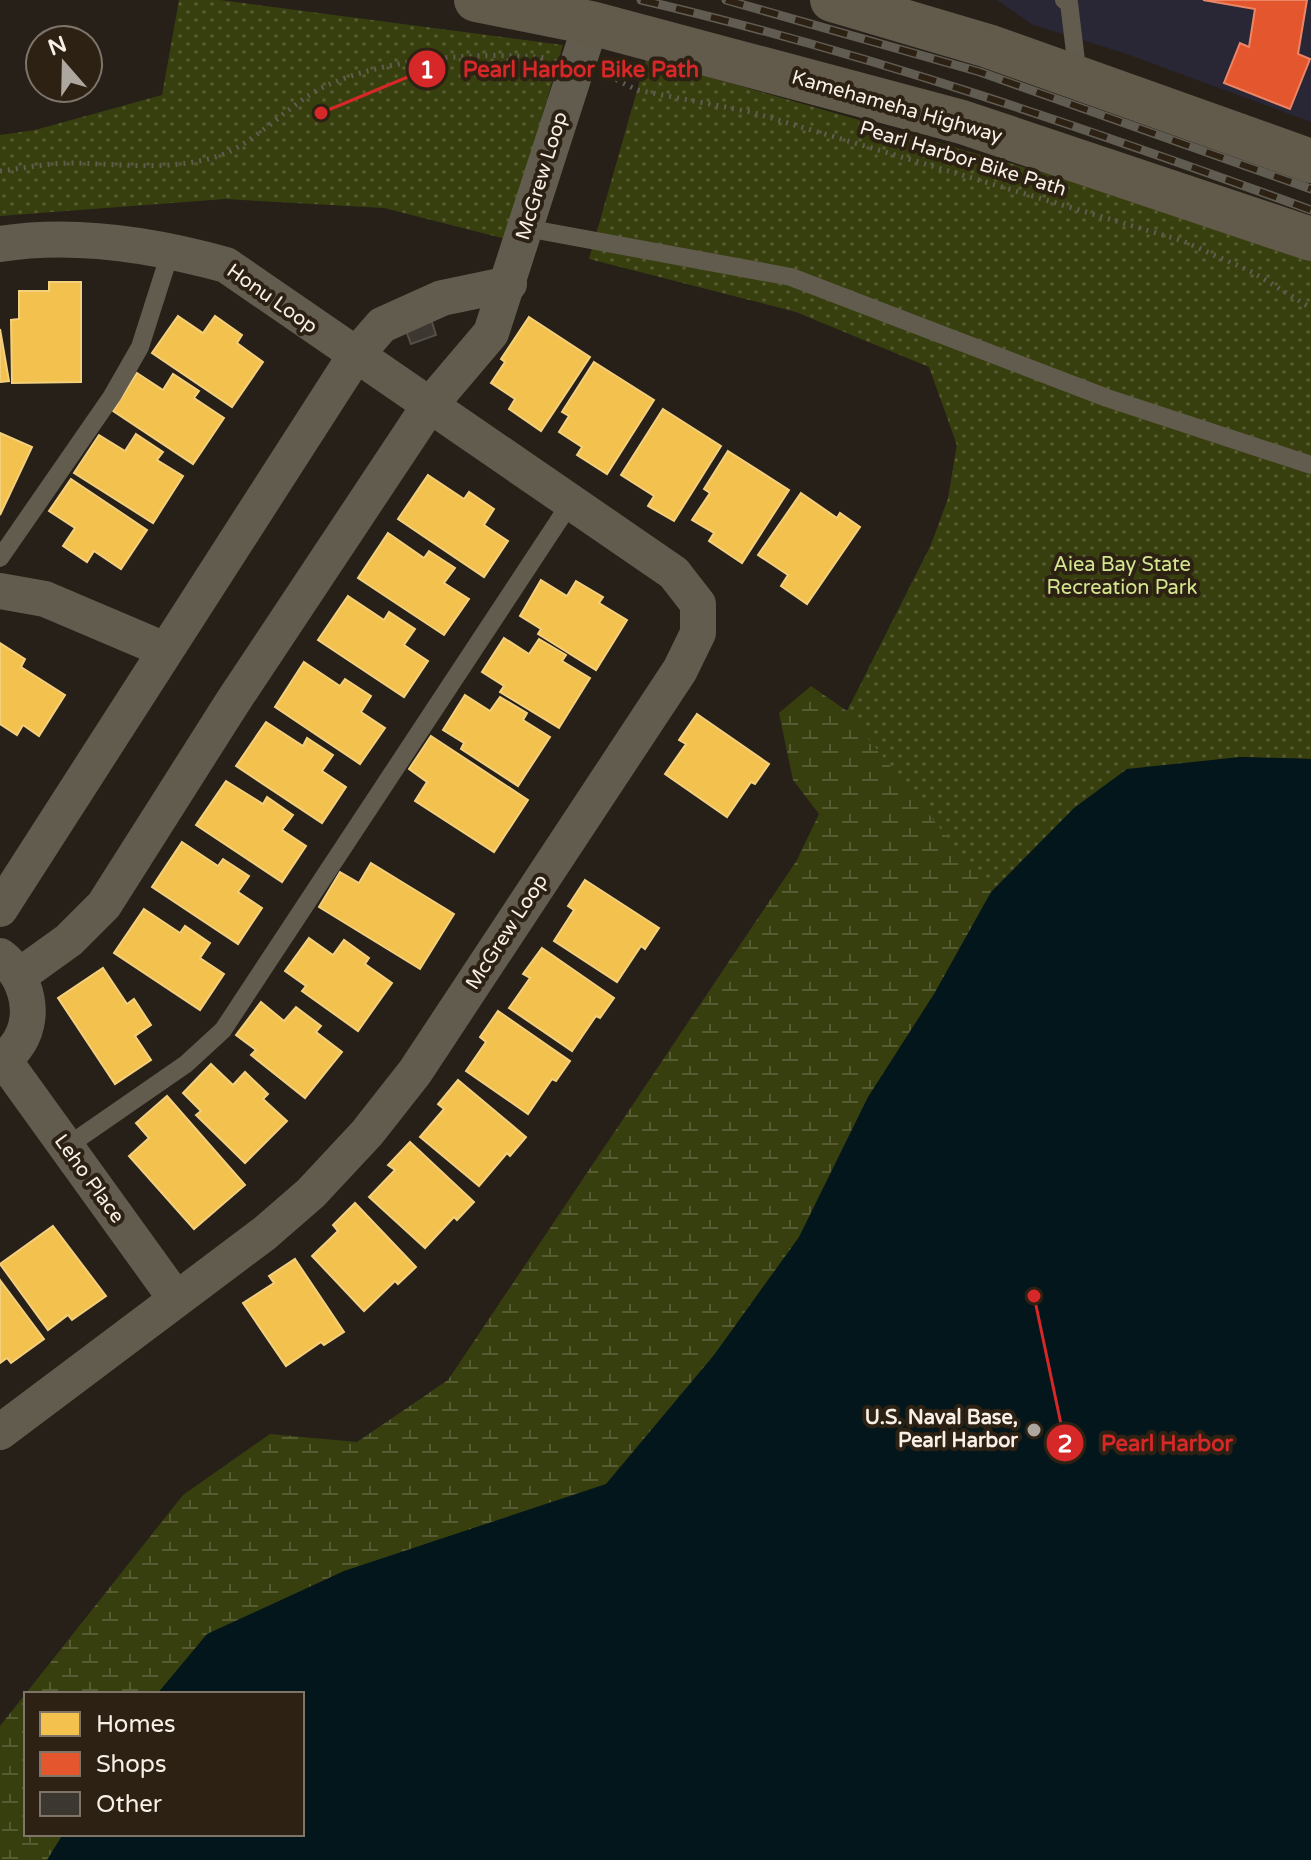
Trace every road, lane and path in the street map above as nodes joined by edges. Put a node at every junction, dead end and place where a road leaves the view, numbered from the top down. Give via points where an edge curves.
1 (476, 0) edge
2 (832, 0) edge
3 (1064, 0) edge
4 (936, 14) edge
5 (585, 42) junction
6 (1078, 77) junction
7 (1311, 161) edge
8 (0, 171) edge
9 (526, 228) junction
10 (1311, 239) edge
11 (0, 244) edge
12 (171, 250) junction
13 (509, 284) junction
14 (1311, 308) edge
15 (355, 356) junction
16 (429, 406) junction
17 (1311, 465) edge
18 (571, 502) junction
19 (0, 558) edge
20 (0, 591) edge
21 (165, 650) junction
22 (0, 909) edge
23 (10, 966) edge
24 (2, 1060) edge
25 (66, 1147) junction
26 (176, 1299) junction
27 (0, 1432) edge

1 - 5 main road, Kamehameha Highway
2 - 4 main road
3 - 6 lane via 1069,3
4 - 6 main road via 988,46
5 - 8 path, Pearl Harbor Bike Path via 389,65 346,76 226,153 173,166 68,163
5 - 9 street, McGrew Loop
5 - 10 main road, Kamehameha Highway via 962,122
5 - 14 path, Pearl Harbor Bike Path via 637,90 751,112 1183,241 1254,273
6 - 7 main road
9 - 13 street, McGrew Loop
9 - 17 lane via 791,277 1107,398
11 - 12 street, Honu Loop via 85,240
12 - 15 street, Honu Loop via 226,265
12 - 19 lane via 140,347
13 - 15 street via 442,298 382,325
13 - 16 street, McGrew Loop via 491,333
15 - 16 street, Honu Loop
15 - 21 street
16 - 18 street, McGrew Loop
16 - 23 street, McGrew Loop via 104,905 69,940
18 - 25 lane via 223,1030 186,1064
18 - 26 street, McGrew Loop via 674,573 698,604 698,633 680,670 415,1072 367,1133 265,1233
20 - 21 street via 45,599
21 - 22 street
23 - 24 street via 28,1000 26,1026
24 - 25 street, Leho Place
25 - 26 street, Leho Place
26 - 27 street, McGrew Loop

